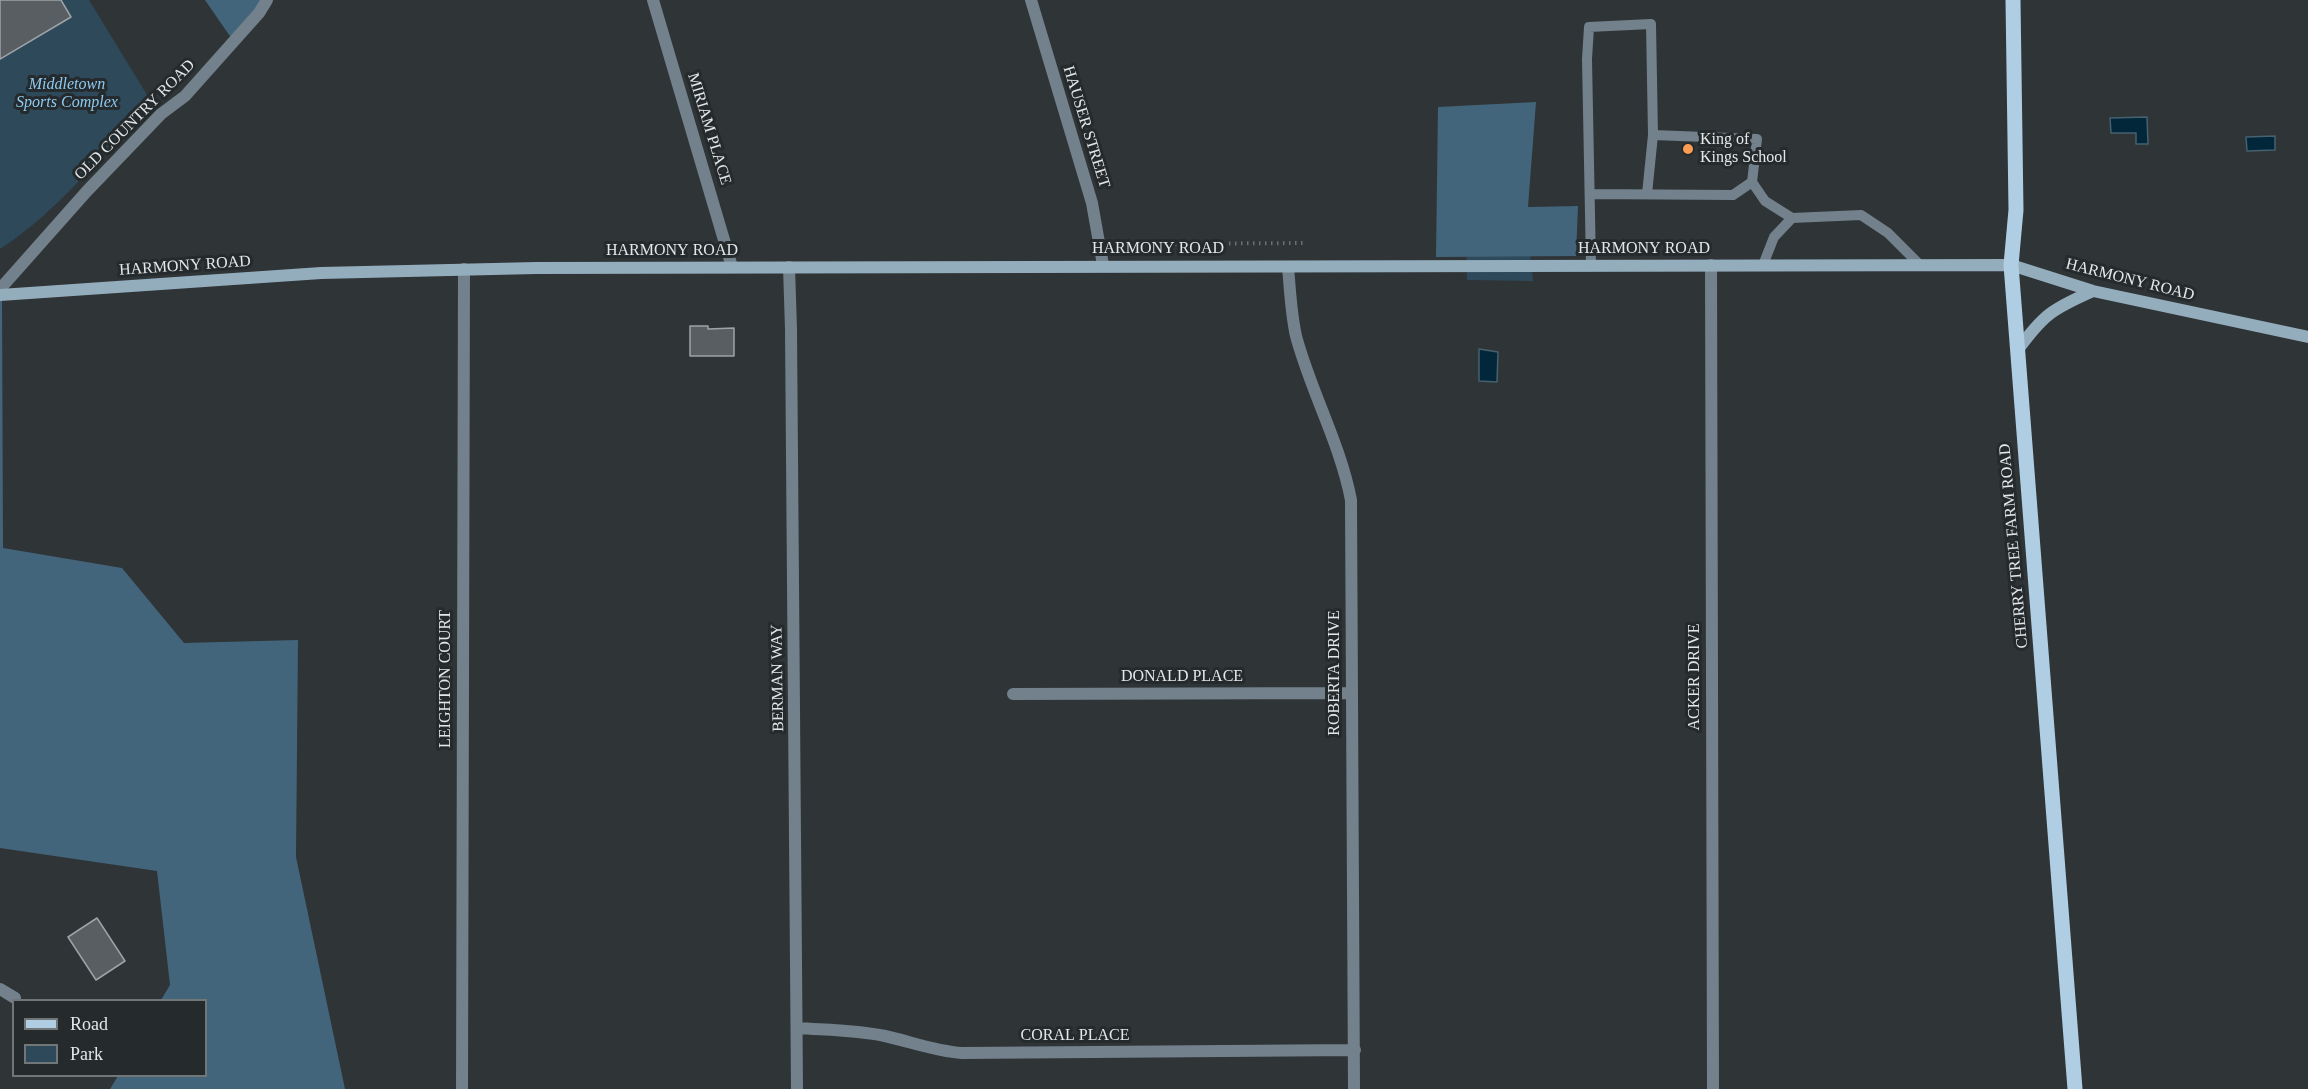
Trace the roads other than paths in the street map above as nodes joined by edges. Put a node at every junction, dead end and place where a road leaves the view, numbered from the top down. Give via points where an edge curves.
1 (267, 0) edge
2 (653, 0) edge
3 (1031, 0) edge
4 (2013, 0) edge
5 (1653, 135) junction
6 (1752, 182) junction
7 (1590, 194) junction
8 (1647, 194) junction
9 (1792, 218) junction
10 (1711, 265) junction
11 (1763, 265) junction
12 (2011, 265) junction
13 (1102, 266) junction
14 (1591, 266) junction
15 (1921, 266) junction
16 (732, 267) junction
17 (789, 267) junction
18 (1288, 267) junction
19 (464, 269) junction
20 (0, 289) edge
21 (2093, 291) junction
22 (0, 295) edge
23 (2308, 337) edge
24 (2016, 351) junction
25 (1351, 693) junction
26 (1013, 694) dead end
27 (0, 989) edge
28 (15, 999) dead end
29 (798, 1028) junction
30 (1355, 1050) junction
31 (462, 1089) edge
32 (797, 1089) edge
33 (1354, 1089) edge
34 (1713, 1089) edge
35 (2075, 1089) edge

1 - 20 street, OLD COUNTRY ROAD via 185,96 161,114 87,191
2 - 16 street, MIRIAM PLACE
3 - 13 street, HAUSER STREET via 1092,203
4 - 12 main road, CHERRY TREE FARM ROAD via 2016,210
5 - 6 lane via 1757,139
5 - 7 lane via 1651,24 1589,27
5 - 8 lane
6 - 8 lane via 1733,195
6 - 9 lane via 1765,201
7 - 8 lane
7 - 14 lane
9 - 11 lane via 1774,237
9 - 15 lane via 1861,215 1888,233
10 - 11 street, HARMONY ROAD
10 - 14 street, HARMONY ROAD
10 - 34 street, ACKER DRIVE
11 - 15 street, HARMONY ROAD
12 - 15 street, HARMONY ROAD
12 - 21 street, HARMONY ROAD
12 - 24 main road, CHERRY TREE FARM ROAD
13 - 17 street, HARMONY ROAD
13 - 18 street, HARMONY ROAD
14 - 18 street, HARMONY ROAD
16 - 17 street, HARMONY ROAD
16 - 19 street, HARMONY ROAD
17 - 29 street, BERMAN WAY
18 - 25 street, ROBERTA DRIVE via 1296,336 1342,459 1351,500
19 - 22 street, HARMONY ROAD via 321,273
19 - 31 street, LEIGHTON COURT
21 - 23 street, HARMONY ROAD
21 - 24 street via 2051,312
24 - 35 main road, CHERRY TREE FARM ROAD
25 - 26 street, DONALD PLACE
25 - 30 street, ROBERTA DRIVE
27 - 28 street
29 - 30 street, CORAL PLACE via 861,1032 962,1053
29 - 32 street, BERMAN WAY
30 - 33 street, ROBERTA DRIVE

